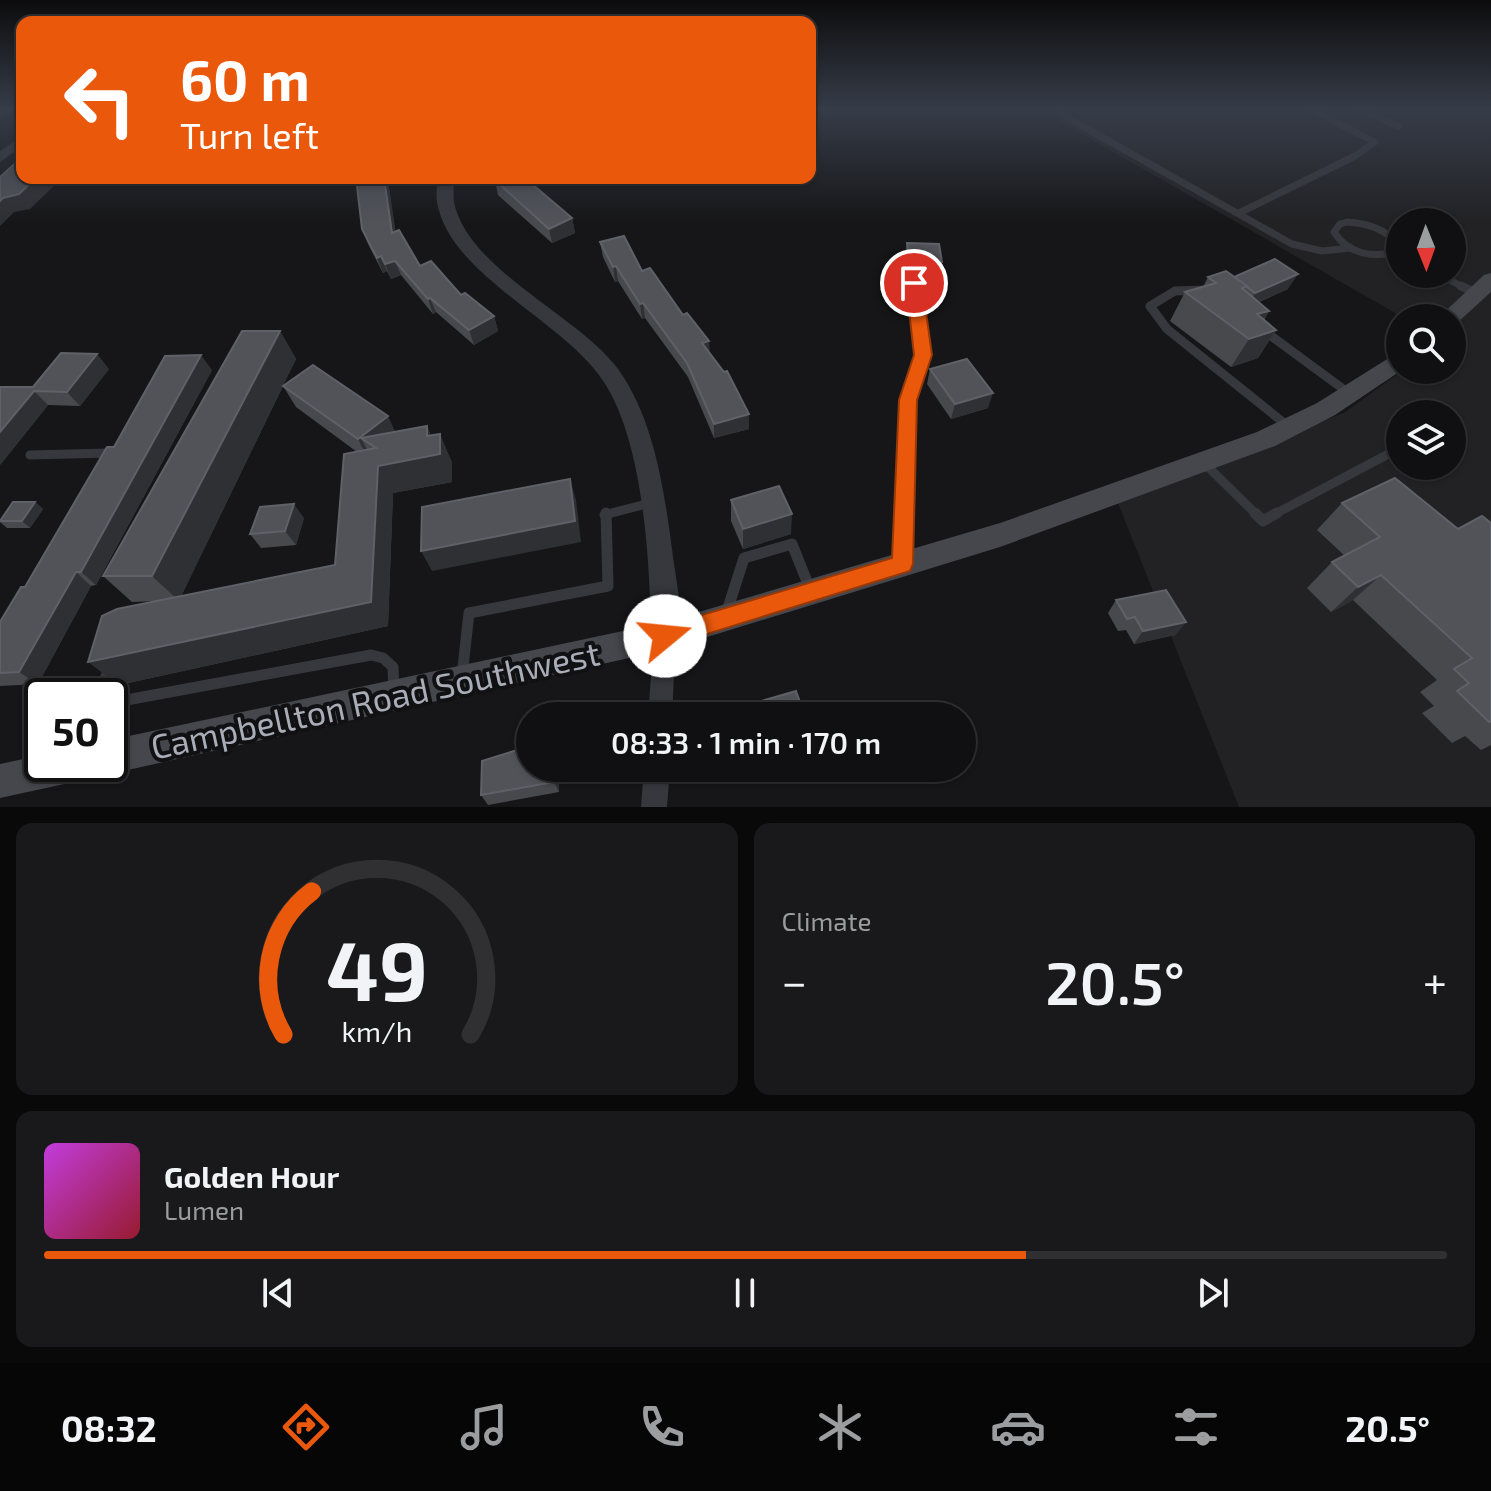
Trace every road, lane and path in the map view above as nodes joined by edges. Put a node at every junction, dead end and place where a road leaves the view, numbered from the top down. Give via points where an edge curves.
1 (1124, 147) edge
2 (1368, 147) edge
3 (446, 184) edge
4 (1239, 213) junction
5 (1386, 232) edge
6 (1350, 248) junction
7 (1386, 254) edge
8 (914, 283) dead end
9 (1466, 284) edge
10 (1213, 292) edge
11 (1486, 292) edge
12 (1466, 306) edge
13 (1260, 328) edge
14 (1386, 369) edge
15 (1350, 394) junction
16 (1289, 428) junction
17 (30, 455) dead end
18 (1386, 455) edge
19 (1203, 462) junction
20 (101, 466) edge
21 (650, 503) junction
22 (903, 564) junction
23 (811, 592) junction
24 (724, 618) junction
25 (665, 636) junction
26 (117, 647) edge
27 (106, 678) edge
28 (461, 681) junction
29 (395, 695) junction
30 (128, 700) edge
31 (661, 702) edge
32 (128, 753) edge
33 (24, 776) edge
34 (0, 781) edge
35 (656, 782) edge
36 (654, 807) edge

1 - 4 lane
2 - 4 lane
3 - 21 street via 453,218 479,259 582,342 619,387 641,446
4 - 6 lane via 1292,244 1322,251
5 - 6 lane via 1356,222 1340,224 1334,232
6 - 7 lane
8 - 22 lane via 923,355 908,400
9 - 11 lane
10 - 16 lane via 1172,291 1150,306 1167,329
11 - 12 main road
13 - 15 lane
14 - 15 main road, Campbellton Road Southwest
15 - 16 main road, Campbellton Road Southwest
16 - 19 main road, Campbellton Road Southwest
17 - 20 lane via 109,453
18 - 19 lane via 1263,521
19 - 22 main road, Campbellton Road Southwest
21 - 25 street via 665,597
21 - 28 lane via 604,514 608,586 469,613
22 - 23 main road, Campbellton Road Southwest
23 - 24 main road, Campbellton Road Southwest
23 - 24 lane via 792,544 744,558
24 - 25 main road, Campbellton Road Southwest
25 - 28 main road, Campbellton Road Southwest
25 - 31 street
26 - 27 lane
28 - 29 main road, Campbellton Road Southwest
29 - 30 lane via 393,667 371,655
29 - 32 main road, Campbellton Road Southwest
33 - 34 main road
35 - 36 street

